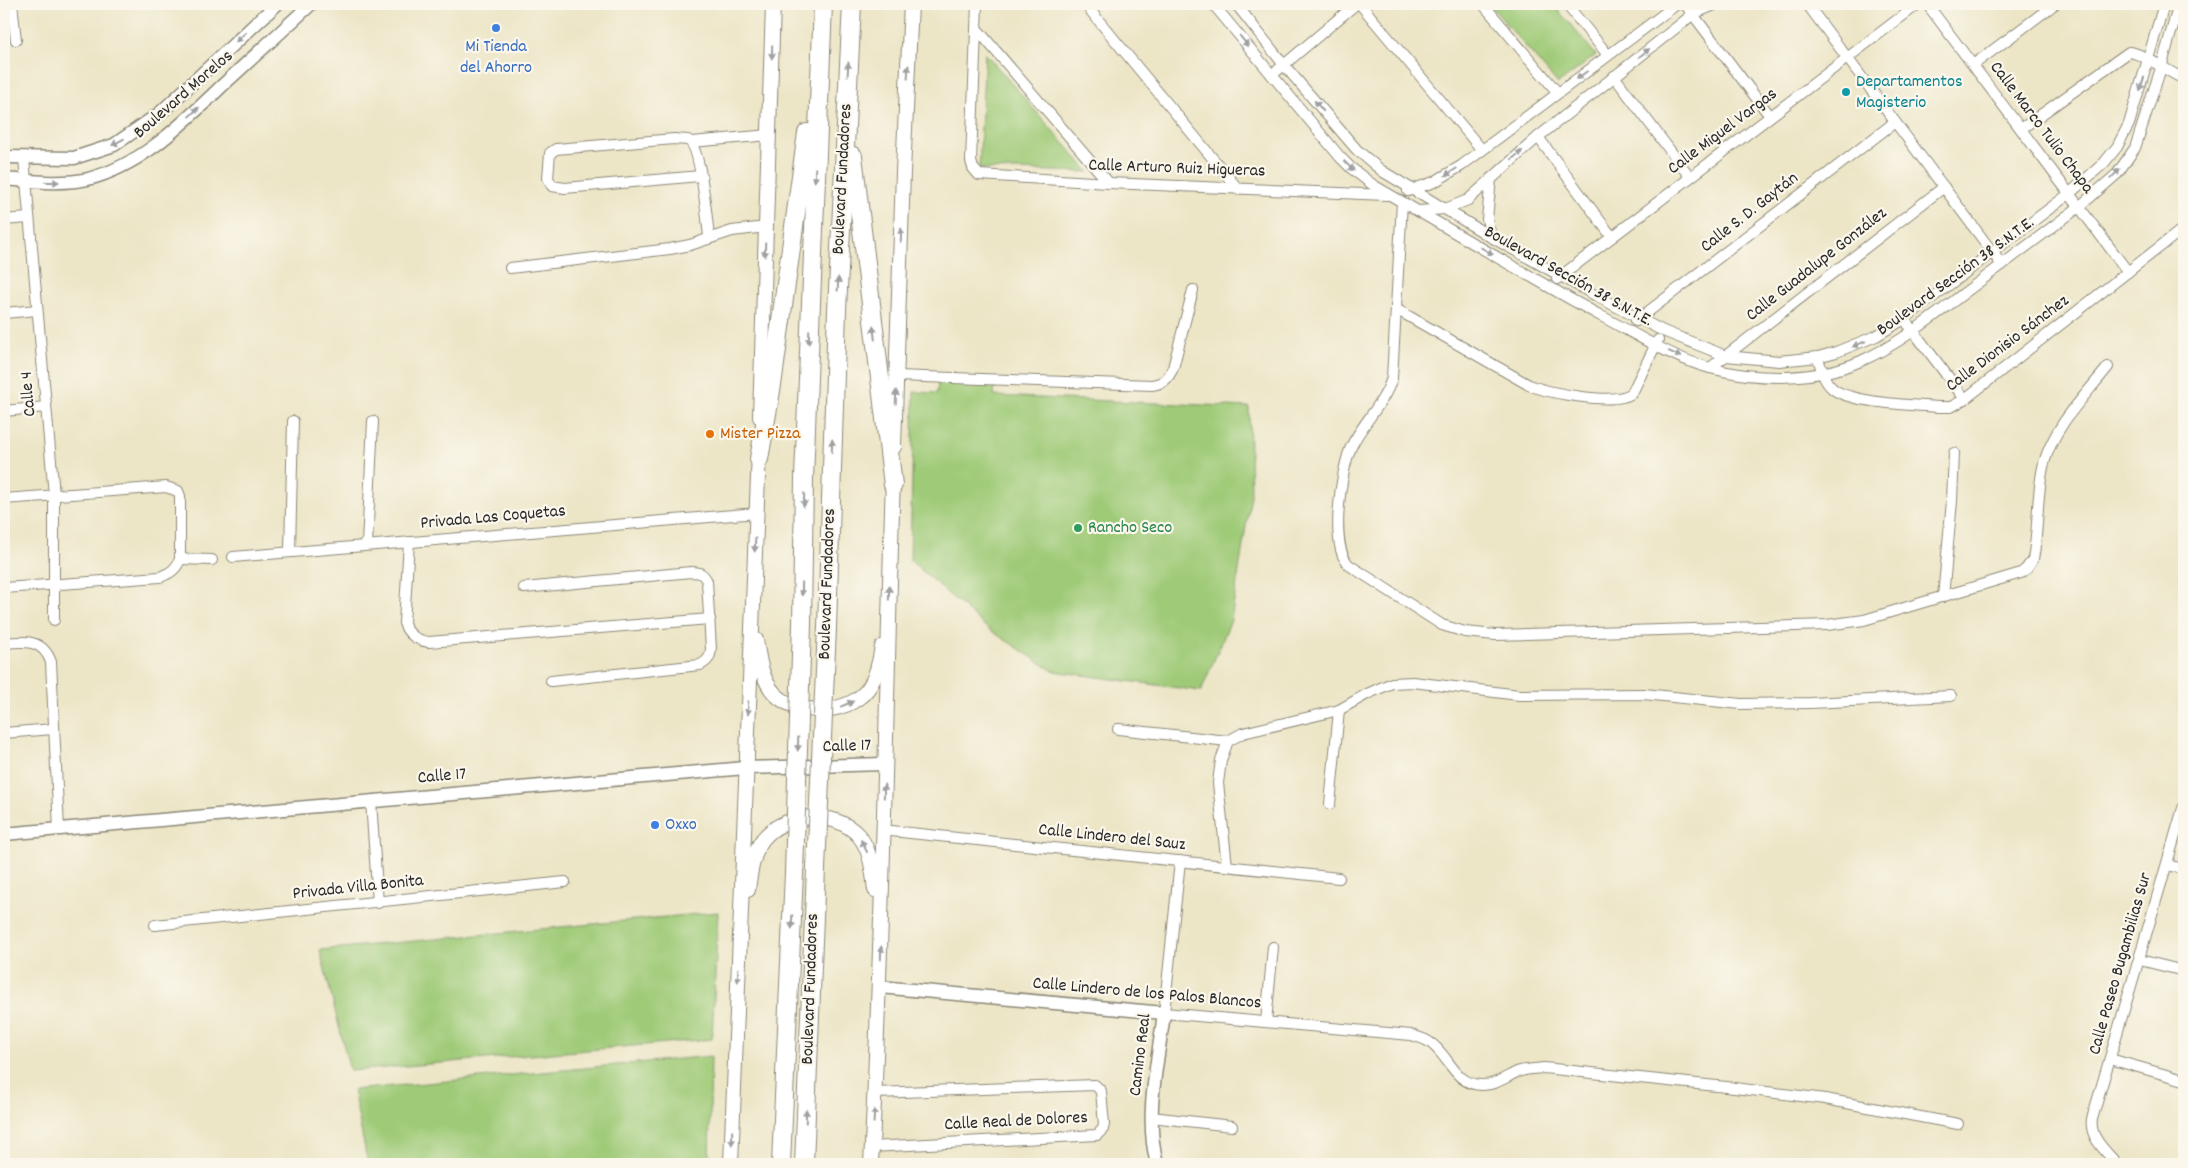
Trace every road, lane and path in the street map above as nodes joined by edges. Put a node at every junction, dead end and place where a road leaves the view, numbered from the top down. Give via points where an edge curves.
1 (12, 4) edge
2 (277, 4) edge
3 (311, 4) edge
4 (774, 4) edge
5 (823, 4) edge
6 (852, 4) edge
7 (911, 4) edge
8 (977, 4) edge
9 (1085, 4) edge
10 (1213, 4) edge
11 (1236, 4) edge
12 (1356, 4) edge
13 (1360, 4) edge
14 (1483, 4) edge
15 (1566, 4) edge
16 (1677, 4) edge
17 (1685, 4) edge
18 (1718, 4) edge
19 (1807, 4) edge
20 (1918, 4) edge
21 (1927, 4) edge
22 (2055, 4) edge
23 (2164, 4) edge
24 (2179, 4) edge
25 (1693, 14) junction
26 (977, 29) junction
27 (16, 40) dead end
28 (1608, 55) junction
29 (1847, 58) junction
30 (2149, 61) junction
31 (1284, 65) junction
32 (1973, 65) junction
33 (2162, 68) junction
34 (1272, 75) junction
35 (819, 76) junction
36 (1614, 76) junction
37 (2184, 79) edge
38 (1558, 93) junction
39 (846, 107) junction
40 (1770, 116) junction
41 (1895, 122) junction
42 (2021, 129) junction
43 (769, 135) junction
44 (1538, 137) junction
45 (692, 142) junction
46 (1482, 150) junction
47 (4, 157) edge
48 (24, 158) junction
49 (700, 176) junction
50 (1690, 177) junction
51 (1491, 178) junction
52 (4, 179) edge
53 (25, 181) junction
54 (1109, 183) junction
55 (1944, 187) junction
56 (1238, 189) junction
57 (1412, 191) junction
58 (2069, 194) junction
59 (1390, 195) junction
60 (1402, 202) junction
61 (2079, 207) junction
62 (1445, 209) junction
63 (1418, 211) junction
64 (28, 218) junction
65 (4, 220) edge
66 (766, 227) junction
67 (2184, 228) edge
68 (710, 237) junction
69 (1491, 237) junction
70 (1612, 237) junction
71 (1993, 252) junction
72 (2002, 265) junction
73 (510, 268) dead end
74 (2128, 272) junction
75 (1560, 276) junction
76 (1548, 285) junction
77 (1193, 290) dead end
78 (1396, 309) junction
79 (37, 310) junction
80 (4, 313) edge
81 (1640, 319) junction
82 (1904, 319) junction
83 (1626, 329) junction
84 (1662, 331) junction
85 (1914, 331) junction
86 (1655, 345) junction
87 (1726, 356) junction
88 (1818, 357) junction
89 (2108, 367) dead end
90 (1710, 368) junction
91 (1822, 373) junction
92 (897, 376) junction
93 (1965, 399) junction
94 (46, 407) junction
95 (4, 411) edge
96 (293, 421) dead end
97 (372, 421) dead end
98 (1954, 453) dead end
99 (759, 464) junction
100 (893, 485) junction
101 (54, 494) junction
102 (4, 499) edge
103 (756, 513) junction
104 (409, 542) junction
105 (367, 545) junction
106 (290, 551) junction
107 (232, 557) dead end
108 (180, 559) junction
109 (212, 560) dead end
110 (53, 586) junction
111 (4, 588) edge
112 (524, 588) dead end
113 (1943, 597) junction
114 (752, 604) junction
115 (710, 619) junction
116 (54, 620) dead end
117 (888, 622) junction
118 (4, 644) edge
119 (550, 681) dead end
120 (1950, 696) dead end
121 (1339, 710) junction
122 (1118, 729) dead end
123 (53, 730) junction
124 (4, 733) edge
125 (1228, 741) junction
126 (884, 764) junction
127 (745, 768) junction
128 (371, 801) junction
129 (1330, 804) dead end
130 (2184, 805) edge
131 (59, 830) junction
132 (882, 830) junction
133 (4, 834) edge
134 (1180, 861) junction
135 (2167, 865) junction
136 (1227, 866) junction
137 (2184, 869) edge
138 (1339, 878) dead end
139 (565, 882) dead end
140 (378, 903) junction
141 (155, 925) dead end
142 (882, 928) junction
143 (740, 940) junction
144 (1273, 947) dead end
145 (2140, 960) junction
146 (2184, 971) edge
147 (880, 987) junction
148 (1164, 1013) junction
149 (1266, 1022) junction
150 (2110, 1059) junction
151 (2184, 1080) edge
152 (875, 1093) junction
153 (1151, 1117) junction
154 (1958, 1124) dead end
155 (1232, 1126) dead end
156 (872, 1146) junction
157 (731, 1164) edge
158 (781, 1164) edge
159 (804, 1164) edge
160 (870, 1164) edge
161 (1157, 1164) edge
162 (2117, 1164) edge

1 - 27 street
2 -> 48 street, Boulevard Morelos via 159,114 114,145 74,158
53 -> 3 street, Boulevard Morelos via 86,179 116,170 147,151 181,124
4 -> 43 main road
5 - 35 highway, Boulevard Fundadores
39 -> 6 highway, Boulevard Fundadores
92 -> 7 main road
8 - 26 street
9 - 56 street
10 -> 34 street, Boulevard Sección 38 S.N.T.E.
11 - 31 street, Boulevard Sección 38 S.N.T.E.
12 - 31 street
13 - 46 street
14 - 38 street
15 - 28 street
16 - 28 street
17 - 25 street
18 - 25 street
19 - 29 street
20 - 29 street, Calle Miguel Vargas
21 - 32 street, Calle Marco Tulio Chapa
22 - 32 street
23 - 30 street, Boulevard Sección 38 S.N.T.E.
24 - 33 street, Boulevard Sección 38 S.N.T.E.
36 -> 25 street
25 - 40 street
26 - 54 street
26 - 54 street, Calle Arturo Ruiz Higueras via 971,161 976,172 984,176
28 -> 38 street
29 - 40 street, Calle Miguel Vargas
29 - 41 street
30 - 33 street
30 - 42 street via 2135,53 2123,54
30 -> 58 street, Boulevard Sección 38 S.N.T.E. via 2120,142 2104,163
31 - 34 street
57 -> 31 street, Boulevard Sección 38 S.N.T.E. via 1356,150
32 - 42 street, Calle Marco Tulio Chapa
33 - 37 street
61 -> 33 street, Boulevard Sección 38 S.N.T.E. via 2127,161 2141,132
34 -> 59 street, Boulevard Sección 38 S.N.T.E. via 1351,168
35 - 99 highway via 797,197
35 -> 158 highway, Boulevard Fundadores, bridge via 794,873
36 - 44 street
36 - 50 street
38 - 46 street
100 -> 39 highway
159 -> 39 highway, Boulevard Fundadores, bridge
40 - 50 street, Calle Miguel Vargas
41 - 55 street
41 - 81 street, Calle S. D. Gaytán
42 - 58 street, Calle Marco Tulio Chapa
43 - 45 street
43 - 66 main road
51 -> 44 street
44 - 70 street
45 - 49 street
45 - 49 street via 682,138 556,148 549,156 548,178 552,186 564,188
46 -> 57 street via 1446,176
47 - 48 street, Boulevard Morelos
48 - 53 street, Calle 4
49 - 68 street
50 - 70 street, Calle Miguel Vargas
51 - 62 street via 1468,200
51 - 69 street, Boulevard Sección 38 S.N.T.E. via 1487,207
52 - 53 street, Boulevard Morelos
53 - 64 street, Calle 4
54 - 56 street, Calle Arturo Ruiz Higueras
55 - 71 street
55 - 87 street, Calle Guadalupe González
56 - 59 street, Calle Arturo Ruiz Higueras
57 - 59 street
57 - 62 street, Boulevard Sección 38 S.N.T.E.
58 - 61 street, Calle Marco Tulio Chapa
58 - 71 street, Boulevard Sección 38 S.N.T.E.
59 - 60 street, Boulevard Sección 38 S.N.T.E.
60 - 63 street, Boulevard Sección 38 S.N.T.E.
60 - 78 street
61 - 72 street, Boulevard Sección 38 S.N.T.E.
61 - 74 street, Calle Marco Tulio Chapa
62 - 63 street
62 - 69 street, Boulevard Sección 38 S.N.T.E.
63 -> 76 street, Boulevard Sección 38 S.N.T.E.
64 - 65 street
64 - 79 street, Calle 4
66 - 68 street
66 -> 99 main road
67 - 74 street, Calle Dionisio Sánchez
68 - 73 street via 670,249
69 - 75 street, Boulevard Sección 38 S.N.T.E.
70 - 75 street, Calle Miguel Vargas
71 - 72 street
71 - 82 street, Boulevard Sección 38 S.N.T.E.
72 - 85 street, Boulevard Sección 38 S.N.T.E.
74 - 93 street, Calle Dionisio Sánchez
75 - 76 street, Calle Miguel Vargas
75 - 81 street, Boulevard Sección 38 S.N.T.E.
76 - 83 street, Boulevard Sección 38 S.N.T.E.
77 - 92 street via 1173,368 1162,384
78 - 86 street via 1529,385 1557,393 1613,399 1627,397 1632,393
78 - 113 street via 1392,378 1384,398 1348,455 1338,518 1340,550 1343,560 1349,565 1442,625 1453,630 1495,636 1827,625 1864,620
79 - 80 street
79 - 94 street, Calle 4
81 - 83 street, Calle S. D. Gaytán
81 - 84 street, Boulevard Sección 38 S.N.T.E.
82 - 85 street
82 -> 88 street, Boulevard Sección 38 S.N.T.E. via 1855,346
83 - 86 street, Boulevard Sección 38 S.N.T.E.
84 - 86 street
84 - 87 street, Boulevard Sección 38 S.N.T.E.
85 - 91 street, Boulevard Sección 38 S.N.T.E. via 1881,352
85 - 93 street
86 -> 90 street, Boulevard Sección 38 S.N.T.E.
87 - 88 street, Boulevard Sección 38 S.N.T.E. via 1779,360
87 - 90 street, Calle Guadalupe González
88 - 91 street, Calle Dionisio Sánchez
89 - 113 street via 2056,434 2049,450 2041,480 2030,564 2021,573
90 - 91 street, Boulevard Sección 38 S.N.T.E. via 1773,377
91 - 93 street, Calle Dionisio Sánchez via 1830,387 1848,397 1944,408
100 -> 92 main road
94 - 95 street
94 - 101 street, Calle 4
96 - 106 street
97 - 105 street
98 - 113 street
99 - 103 main road
117 -> 100 main road
101 - 102 street
101 - 108 street via 173,488 180,496
101 - 110 street, Calle 4
103 - 104 street, Privada Las Coquetas
103 -> 114 main road
104 - 105 street, Privada Las Coquetas
104 - 115 street via 404,623 407,631 419,641
105 - 106 street, Privada Las Coquetas
106 - 107 street, Privada Las Coquetas
108 - 109 street
108 - 110 street via 174,569 160,577
110 - 111 street
110 - 116 street, Calle 4
112 - 115 street via 699,572 707,581
114 -> 117 main road via 762,670 768,684 788,704 809,708 833,709 863,694 871,684
114 -> 127 main road
115 - 119 street via 710,656 700,665
117 - 126 main road
118 - 123 street via 30,643 48,652 52,662
120 - 121 street via 1741,704 1644,694 1519,695 1403,682 1381,687
121 - 125 street via 1243,732
121 - 129 street
122 - 125 street
123 - 124 street
123 - 131 street
125 - 136 street via 1218,783
126 - 127 street, Calle 17
132 -> 126 main road
127 - 128 street, Calle 17
127 - 143 main road
128 - 131 street, Calle 17
128 - 140 street
130 - 135 street, Calle Paseo Bugambilias Sur
131 - 133 street, Calle 17
132 - 134 street, Calle Lindero del Sauz
132 - 142 main road
134 - 136 street, Calle Lindero del Sauz
134 - 148 street, Camino Real
135 - 137 street
135 - 145 street, Calle Paseo Bugambilias Sur
136 - 138 street, Calle Lindero del Sauz
139 - 140 street, Privada Villa Bonita
140 - 141 street, Privada Villa Bonita
142 -> 143 main road via 873,872 859,836 846,825 810,817 790,820 762,840 754,860
147 -> 142 main road
143 -> 157 main road
144 - 149 street
145 - 146 street
145 - 150 street, Calle Paseo Bugambilias Sur
147 - 148 street, Calle Lindero de los Palos Blancos
147 - 152 main road
148 - 149 street, Calle Lindero de los Palos Blancos
148 - 153 street, Camino Real
149 - 154 street, Calle Lindero de los Palos Blancos via 1411,1035 1431,1043 1464,1080 1482,1085 1493,1084 1525,1070 1544,1068 1815,1098
150 - 151 street
150 - 162 street, Calle Paseo Bugambilias Sur via 2092,1119 2092,1132
156 -> 152 main road
152 - 156 street, Calle Real de Dolores via 1095,1084 1101,1091 1104,1124 1096,1135
153 - 155 street
153 - 161 street, Camino Real
156 - 160 main road

